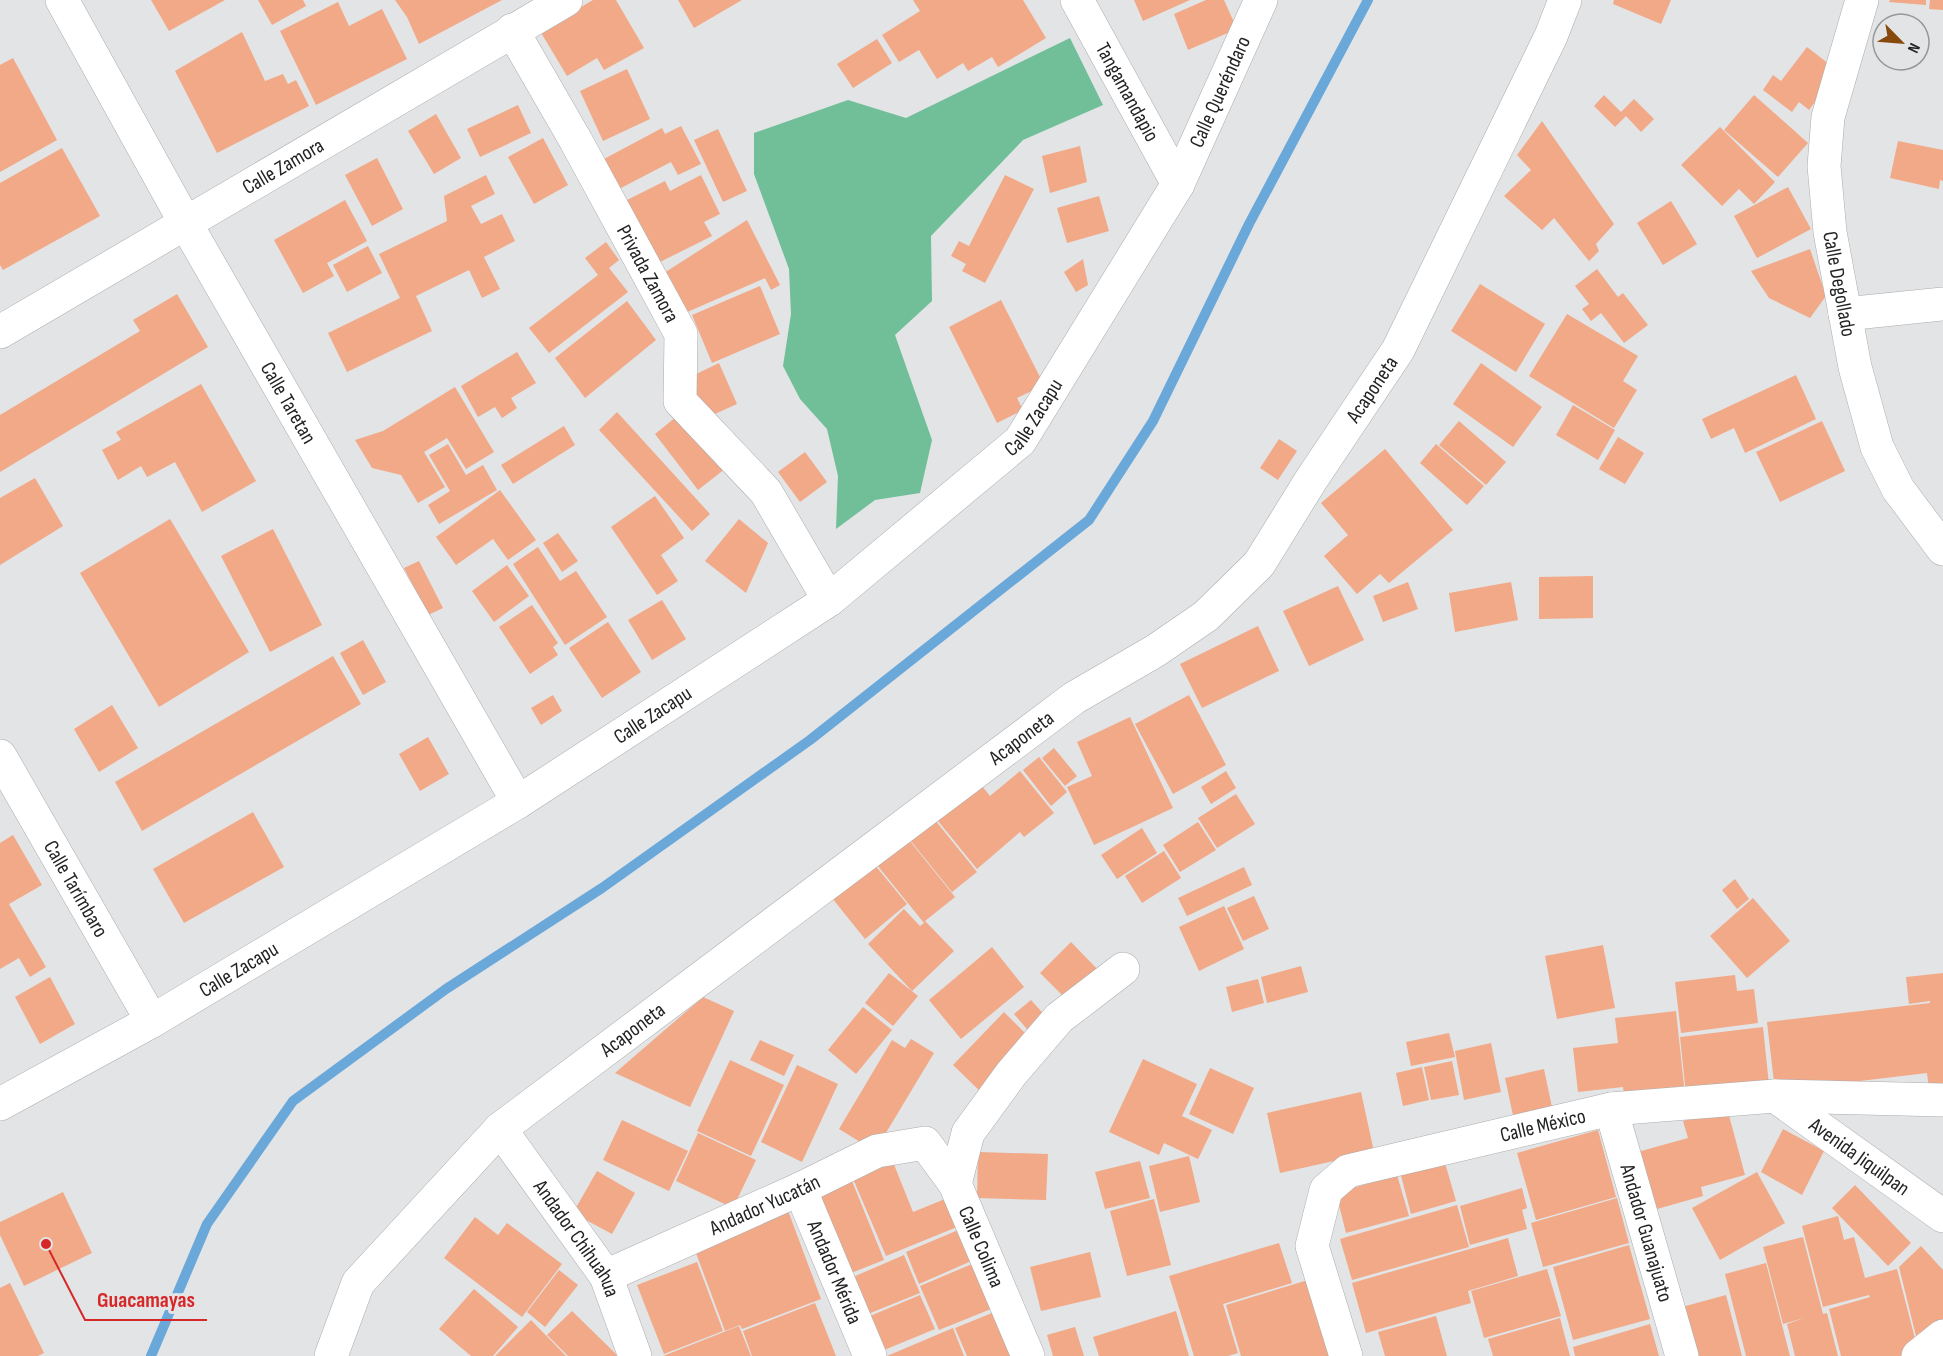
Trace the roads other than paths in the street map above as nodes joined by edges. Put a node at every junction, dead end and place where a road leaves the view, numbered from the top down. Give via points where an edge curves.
1 (62, 0) edge
2 (566, 0) edge
3 (1077, 0) edge
4 (1261, 0) edge
5 (1565, 0) edge
6 (1862, 0) edge
7 (512, 30) junction
8 (1178, 184) junction
9 (186, 224) junction
10 (1943, 304) edge
11 (1845, 314) junction
12 (0, 332) edge
13 (1943, 549) edge
14 (829, 600) junction
15 (0, 756) edge
16 (518, 802) junction
17 (1123, 969) dead end
18 (152, 1021) junction
19 (1775, 1096) junction
20 (1943, 1100) edge
21 (0, 1104) edge
22 (1611, 1108) junction
23 (500, 1129) junction
24 (925, 1143) joint
25 (955, 1184) junction
26 (800, 1189) junction
27 (1943, 1216) edge
28 (606, 1276) junction
29 (1943, 1336) edge
30 (331, 1356) edge
31 (634, 1356) edge
32 (870, 1356) edge
33 (1028, 1356) edge
34 (1346, 1356) edge
35 (1682, 1356) edge
36 (1918, 1356) edge

1 - 9 street, Calle Taretan
2 - 7 street, Calle Zamora
3 - 8 street, Tangamandapio
4 - 8 street, Calle Queréndaro
5 - 23 street, Acaponeta via 1398,350 1259,564 1206,615 1155,651 1074,698
6 - 11 street, Calle Degollado via 1828,117 1824,166 1830,232
7 - 9 street, Calle Zamora
7 - 14 street, Privada Zamora via 681,334 680,401 766,492
8 - 14 street, Calle Zacapu via 1020,441
9 - 12 street, Calle Zamora
9 - 16 street, Calle Taretan
10 - 11 street
11 - 13 street, Calle Degollado via 1877,447 1898,489
14 - 16 street, Calle Zacapu
15 - 18 street, Calle Tarímbaro
16 - 18 street, Calle Zacapu
17 - 25 street via 1059,1018 1011,1074 968,1133
18 - 21 street, Calle Zacapu
19 - 20 street, Calle México
19 - 22 street, Calle México
19 - 27 street, Avenida Jiquilpan
22 - 34 street, Calle México via 1348,1171 1326,1190 1312,1246
22 - 35 street, Andador Guanajuato
23 - 28 street, Andador Chihuahua
23 - 30 street, Acaponeta via 358,1282
24 - 25 street, Calle Colima
24 - 26 street, Andador Yucatán via 877,1151
25 - 33 street, Calle Colima
26 - 28 street, Andador Yucatán
26 - 32 street, Andador Mérida
28 - 31 street, Andador Chihuahua
29 - 36 street

